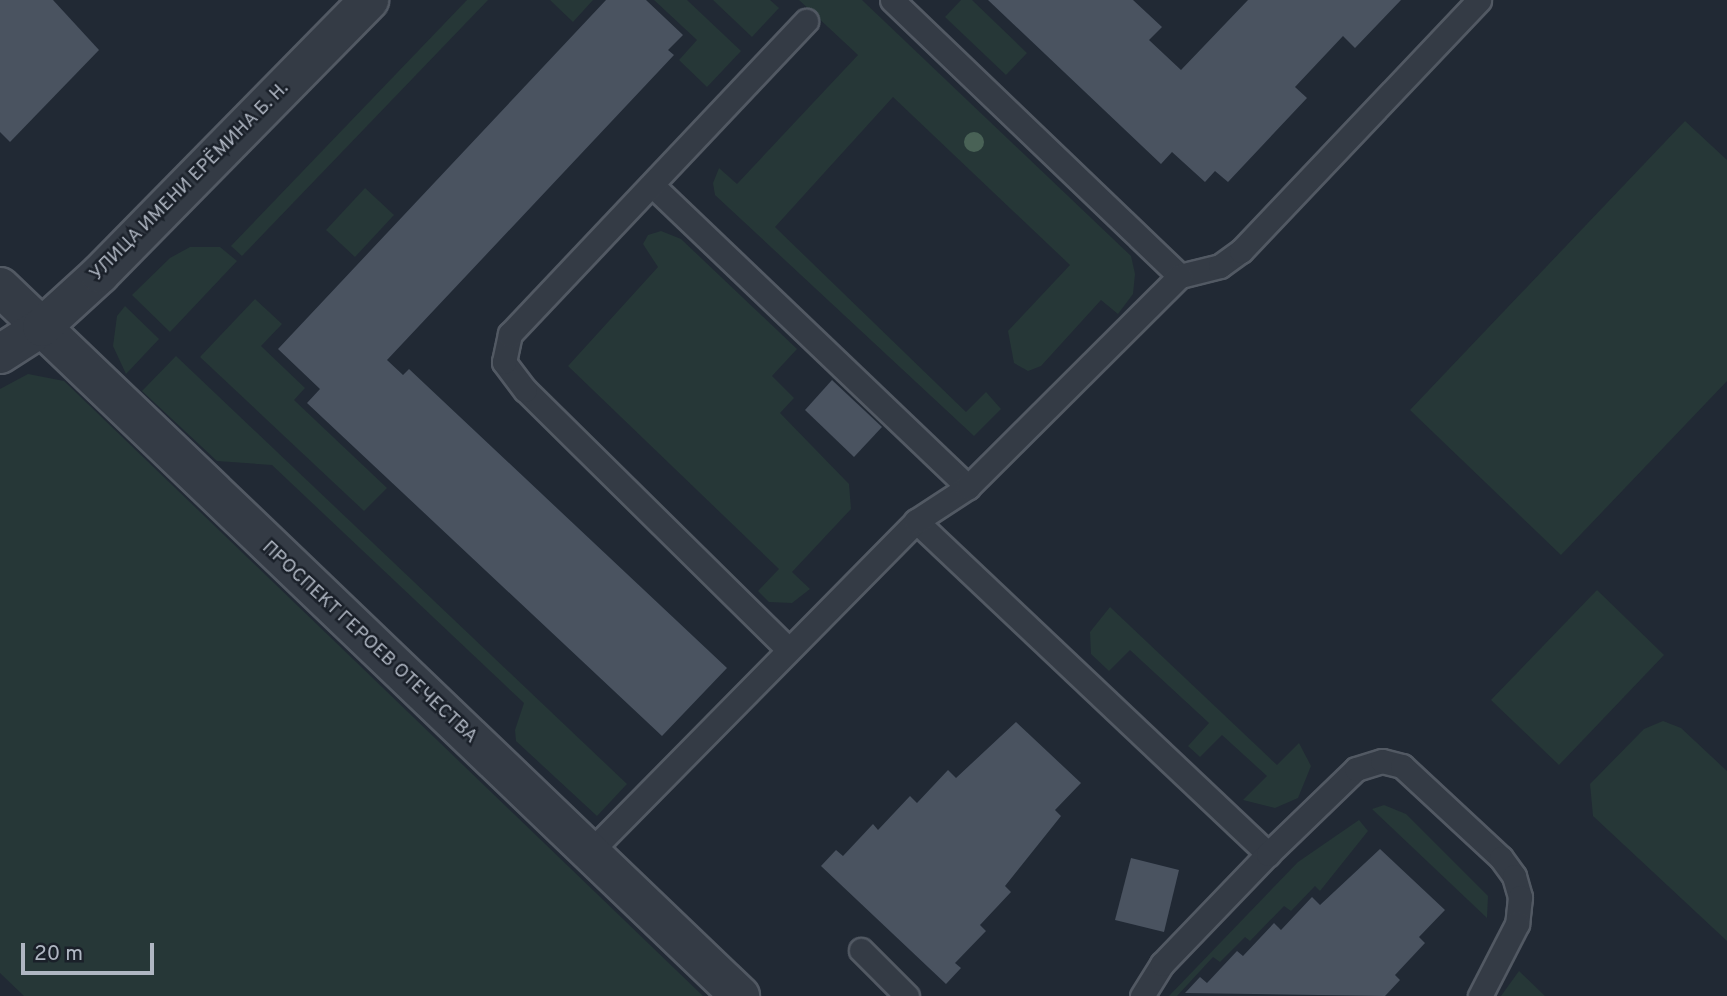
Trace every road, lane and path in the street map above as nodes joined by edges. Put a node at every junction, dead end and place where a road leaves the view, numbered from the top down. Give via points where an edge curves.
1 (369, 0) edge
2 (892, 0) edge
3 (1479, 0) edge
4 (806, 20) dead end
5 (652, 185) junction
6 (1180, 276) junction
7 (0, 288) edge
8 (42, 327) junction
9 (0, 354) edge
10 (968, 487) junction
11 (916, 521) junction
12 (788, 649) junction
13 (590, 852) junction
14 (1268, 854) junction
15 (861, 950) dead end
16 (740, 996) edge
17 (906, 996) edge
18 (1142, 996) edge
19 (1480, 996) edge

1 - 8 street, УЛИЦА ИМЕНИ ЕРЁМИНА Б. Н. via 100,274
2 - 6 lane
3 - 6 lane via 1241,251 1220,266
4 - 5 lane
5 - 10 lane
5 - 12 lane via 510,334 504,362 525,390
6 - 10 lane
7 - 8 street, ПРОСПЕКТ ГЕРОЕВ ОТЕЧЕСТВА
8 - 9 street, УЛИЦА ИМЕНИ ЕРЁМИНА Б. Н.
8 - 13 street, ПРОСПЕКТ ГЕРОЕВ ОТЕЧЕСТВА via 112,400
10 - 11 lane
11 - 12 lane
11 - 14 lane
12 - 13 lane
13 - 16 street, ПРОСПЕКТ ГЕРОЕВ ОТЕЧЕСТВА
14 - 18 lane via 1162,964
14 - 19 lane via 1356,769 1382,761 1402,766 1501,858 1514,876 1520,897 1517,924
15 - 17 lane

